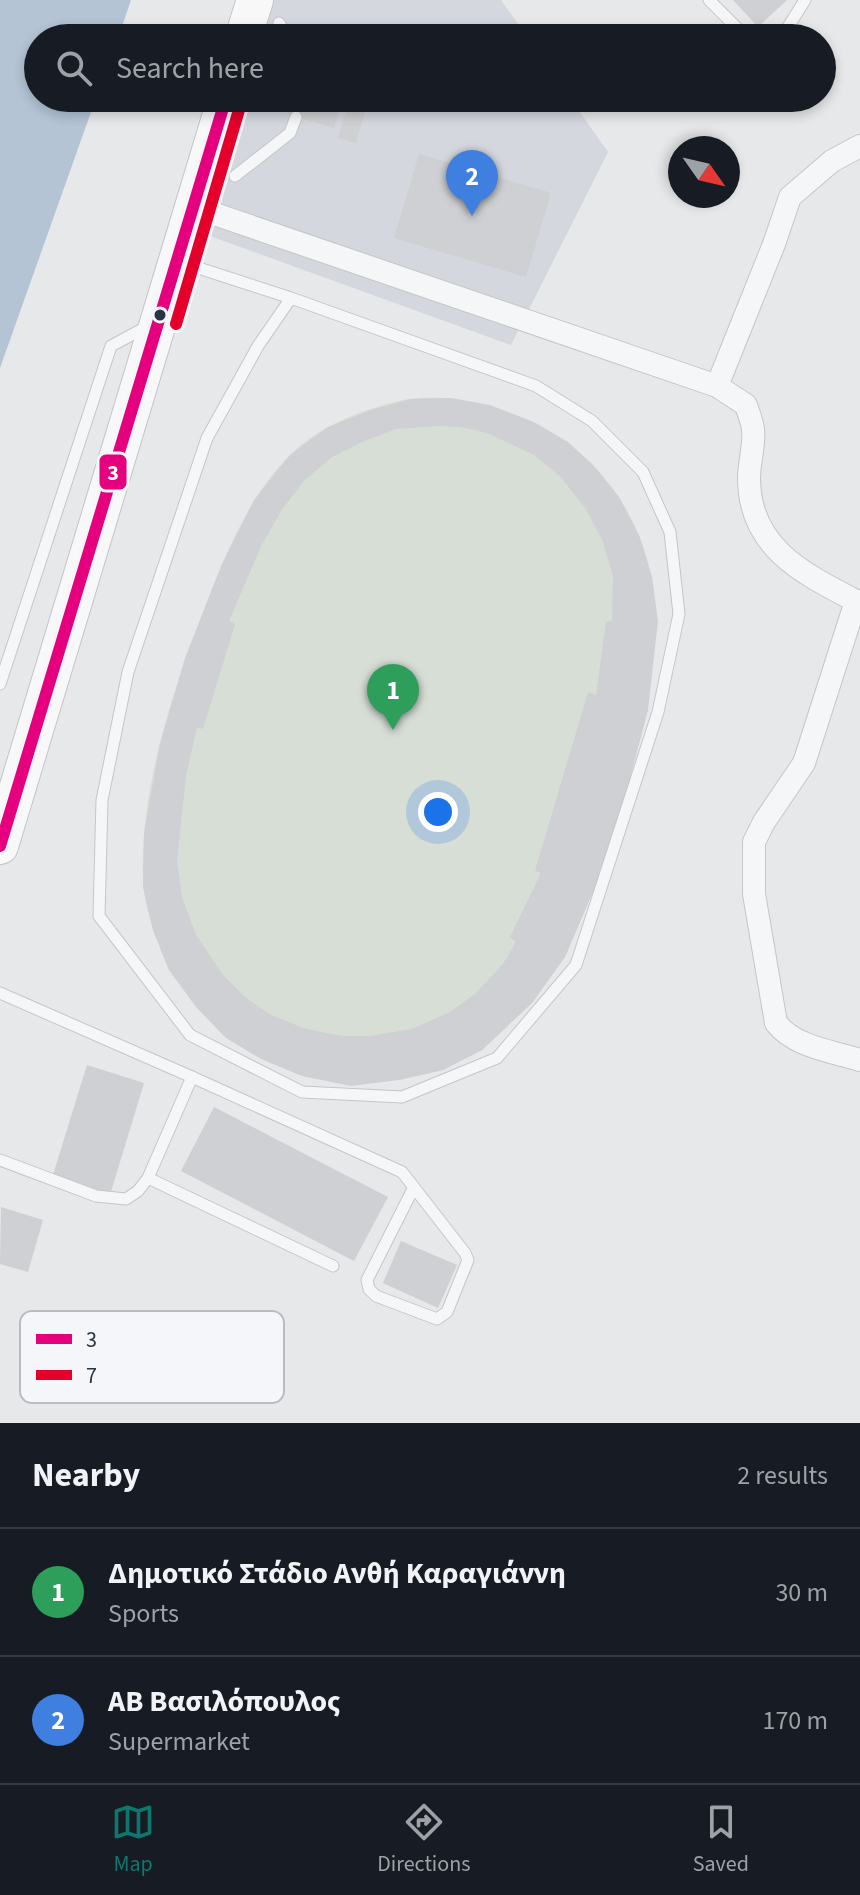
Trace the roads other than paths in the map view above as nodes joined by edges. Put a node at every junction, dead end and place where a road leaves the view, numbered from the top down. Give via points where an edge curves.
1 (709, 0) edge
2 (805, 0) edge
3 (733, 24) edge
4 (790, 24) edge
5 (222, 112) edge
6 (296, 117) dead end
7 (860, 146) edge
8 (235, 176) dead end
9 (194, 207) junction
10 (178, 261) junction
11 (291, 298) junction
12 (161, 319) junction
13 (717, 386) junction
14 (858, 601) edge
15 (0, 684) edge
16 (0, 846) edge
17 (0, 993) edge
18 (860, 1060) edge
19 (192, 1077) junction
20 (0, 1160) edge
21 (148, 1178) junction
22 (414, 1187) junction
23 (333, 1266) dead end

1 - 3 lane
2 - 4 lane
5 - 9 main road
6 - 8 lane via 290,133
7 - 13 street via 832,161 790,197
9 - 10 main road
9 - 13 street
10 - 11 lane
10 - 12 main road
11 - 11 lane via 207,438 128,672 102,800 99,916 190,1035 302,1092 402,1097 497,1058 576,965 658,712 679,614 670,532 643,472 592,421 536,386
12 - 15 lane via 111,346
12 - 16 main road
13 - 14 street via 746,405 754,431 749,496 772,547 807,576
14 - 18 street via 804,763 764,822 752,863 776,1023 797,1041
17 - 19 lane
19 - 21 lane
19 - 22 lane via 384,1162
20 - 21 lane via 96,1196 126,1199
21 - 23 lane
22 - 22 lane via 468,1260 447,1312 437,1319 376,1296 367,1280

